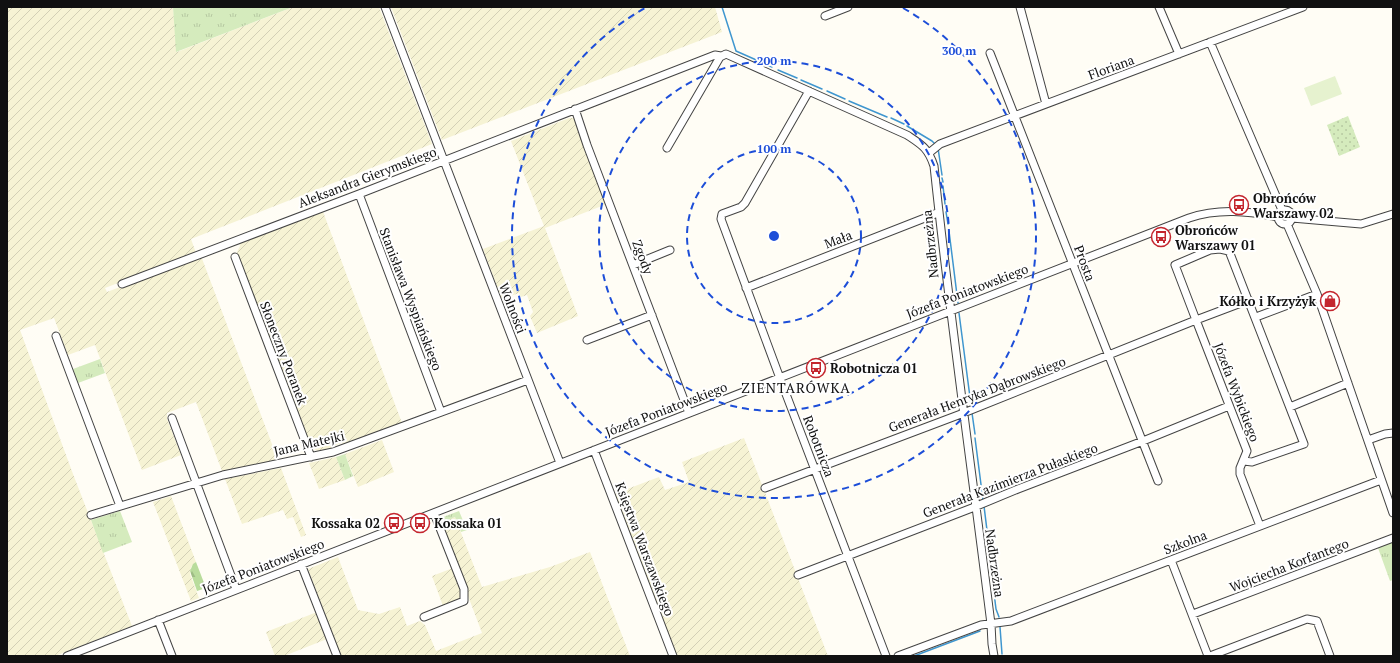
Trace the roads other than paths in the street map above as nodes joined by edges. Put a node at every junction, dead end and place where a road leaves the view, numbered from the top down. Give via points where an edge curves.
1 (385, 7) edge
2 (848, 7) edge
3 (1020, 7) edge
4 (1159, 7) edge
5 (1303, 7) edge
6 (825, 16) dead end
7 (1210, 42) junction
8 (990, 54) dead end
9 (1179, 54) junction
10 (723, 55) junction
11 (810, 91) junction
12 (1046, 104) junction
13 (575, 109) junction
14 (1014, 116) junction
15 (667, 148) dead end
16 (935, 149) junction
17 (444, 161) junction
18 (359, 194) junction
19 (1282, 210) junction
20 (939, 212) junction
21 (1393, 214) edge
22 (1278, 217) junction
23 (1289, 221) junction
24 (670, 250) dead end
25 (235, 257) dead end
26 (1073, 263) junction
27 (633, 265) junction
28 (122, 284) dead end
29 (746, 288) junction
30 (1317, 294) junction
31 (1249, 300) junction
32 (950, 311) junction
33 (652, 315) junction
34 (1256, 317) junction
35 (1196, 320) junction
36 (56, 336) dead end
37 (587, 340) dead end
38 (1108, 355) junction
39 (780, 378) junction
40 (528, 380) junction
41 (1348, 383) junction
42 (1229, 406) junction
43 (1290, 406) junction
44 (441, 412) junction
45 (964, 412) junction
46 (690, 413) junction
47 (172, 418) dead end
48 (1393, 433) edge
49 (1368, 440) junction
50 (1143, 441) junction
51 (594, 450) junction
52 (311, 457) junction
53 (1244, 460) junction
54 (560, 464) junction
55 (815, 468) junction
56 (1381, 480) junction
57 (1158, 481) dead end
58 (196, 483) junction
59 (765, 488) dead end
60 (120, 506) junction
61 (976, 506) junction
62 (434, 513) junction
63 (1393, 513) edge
64 (91, 515) dead end
65 (1260, 526) junction
66 (1393, 538) edge
67 (848, 555) junction
68 (1171, 560) junction
69 (301, 564) junction
70 (798, 575) dead end
71 (236, 589) junction
72 (1193, 614) junction
73 (424, 617) dead end
74 (158, 620) junction
75 (991, 623) junction
76 (68, 656) edge
77 (172, 656) edge
78 (337, 656) edge
79 (673, 656) edge
80 (886, 656) edge
81 (898, 656) edge
82 (994, 656) edge
83 (1209, 656) edge
84 (1330, 656) edge

1 - 17 street, Wolności
2 - 6 street
3 - 12 street
4 - 9 street
5 - 7 street, Floriana
7 - 9 street, Floriana
7 - 19 street
8 - 14 street, Prosta
9 - 12 street, Floriana
10 - 11 street via 726,54
10 - 13 street, Aleksandra Gierymskiego via 715,54
10 - 15 street
11 - 16 street
11 - 29 street, Robotnicza via 745,203 721,216
12 - 14 street, Floriana
13 - 17 street, Aleksandra Gierymskiego
13 - 27 street, Zgody
14 - 16 street, Floriana
14 - 26 street, Prosta
16 - 20 street, Nadbrzeżna via 934,166
17 - 18 street, Aleksandra Gierymskiego
17 - 40 street, Wolności
18 - 28 street, Aleksandra Gierymskiego
18 - 44 street, Stanisława Wyspiańskiego
19 - 22 street
19 - 23 street via 1289,212
20 - 29 street, Mała
20 - 32 street, Nadbrzeżna
21 - 23 street via 1361,224
22 - 23 street via 1281,223
22 - 26 street, Józefa Poniatowskiego via 1230,211 1208,212
23 - 30 street
24 - 27 street
25 - 52 street, Słoneczny Poranek
26 - 32 street, Józefa Poniatowskiego
26 - 38 street, Prosta
27 - 33 street, Zgody
29 - 39 street, Robotnicza
30 - 34 street
30 - 41 street
31 - 34 street
31 - 35 street
31 - 35 street, Józefa Wybickiego via 1229,251 1210,250 1174,265
32 - 39 street, Józefa Poniatowskiego
32 - 45 street, Nadbrzeżna
33 - 37 street
33 - 46 street, Zgody
34 - 43 street
35 - 38 street, Generała Henryka Dąbrowskiego
35 - 42 street, Józefa Wybickiego
36 - 60 street
38 - 45 street, Generała Henryka Dąbrowskiego
38 - 50 street, Prosta
39 - 46 street, Józefa Poniatowskiego
39 - 55 street, Robotnicza
40 - 44 street, Jana Matejki
40 - 54 street, Wolności
41 - 43 street
41 - 49 street
42 - 50 street, Generała Kazimierza Pułaskiego
42 - 53 street, Józefa Wybickiego via 1247,451
43 - 53 street via 1304,444 1252,462
44 - 52 street, Jana Matejki via 333,452
45 - 55 street, Generała Henryka Dąbrowskiego
45 - 61 street, Nadbrzeżna
46 - 51 street, Józefa Poniatowskiego
47 - 58 street
48 - 49 street
49 - 56 street
50 - 57 street, Prosta
50 - 61 street, Generała Kazimierza Pułaskiego
51 - 54 street, Józefa Poniatowskiego
51 - 79 street, Księstwa Warszawskiego
52 - 58 street, Jana Matejki
53 - 65 street, Józefa Wybickiego via 1240,474
54 - 62 street, Józefa Poniatowskiego
55 - 59 street, Generała Henryka Dąbrowskiego
55 - 67 street, Robotnicza
56 - 63 street
56 - 65 street, Szkolna
58 - 60 street, Jana Matejki
58 - 71 street
60 - 64 street, Jana Matejki
61 - 67 street, Generała Kazimierza Pułaskiego
61 - 75 street, Nadbrzeżna
62 - 69 street, Józefa Poniatowskiego
62 - 73 street via 464,589 464,601
65 - 68 street, Szkolna
66 - 72 street, Wojciecha Korfantego
67 - 70 street, Generała Kazimierza Pułaskiego
67 - 80 street, Robotnicza
68 - 72 street
68 - 75 street, Szkolna via 1011,621
69 - 71 street, Józefa Poniatowskiego
69 - 78 street
71 - 74 street, Józefa Poniatowskiego
72 - 83 street
74 - 76 street, Józefa Poniatowskiego
74 - 77 street
75 - 81 street, Szkolna
75 - 82 street, Nadbrzeżna
83 - 84 street via 1307,619 1317,621

